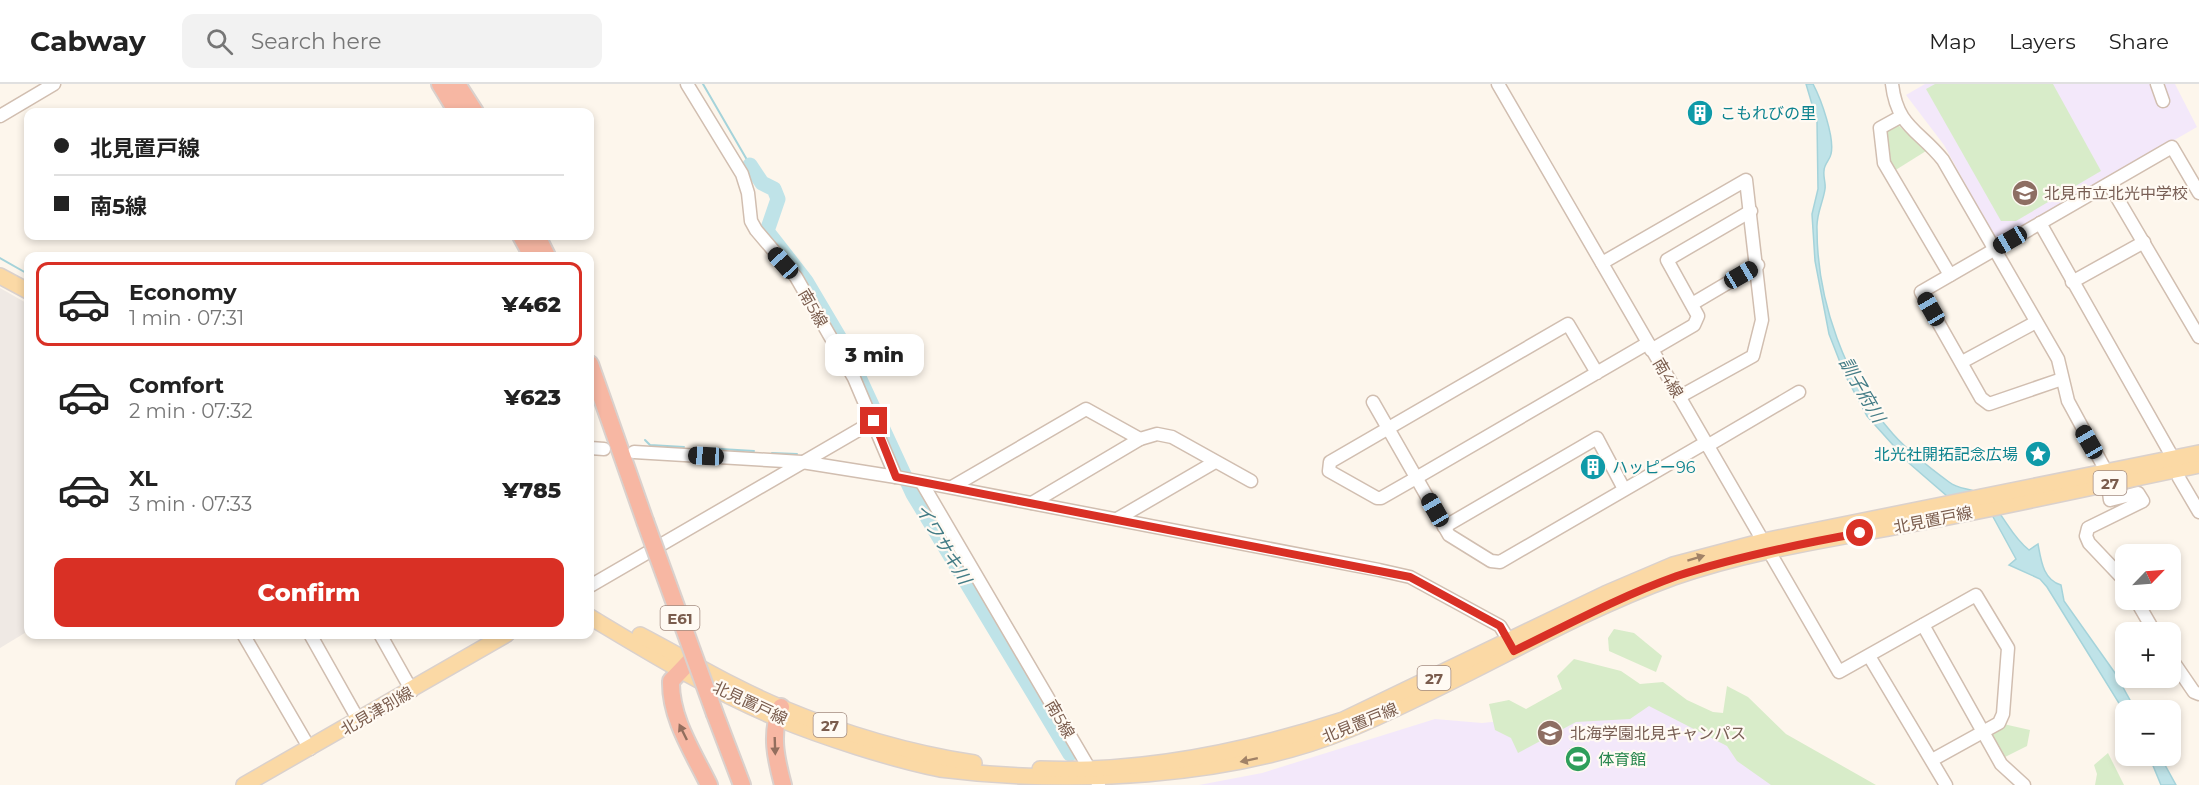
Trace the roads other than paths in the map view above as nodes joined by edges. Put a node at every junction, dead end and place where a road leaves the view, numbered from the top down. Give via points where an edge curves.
1 (54, 84) edge
2 (440, 84) edge
3 (457, 84) edge
4 (687, 84) edge
5 (1498, 84) edge
6 (1892, 84) edge
7 (2157, 84) edge
8 (2163, 100) dead end
9 (455, 108) edge
10 (472, 108) edge
11 (0, 116) edge
12 (1900, 117) junction
13 (2109, 184) junction
14 (2199, 193) edge
15 (1751, 211) junction
16 (2040, 223) junction
17 (2144, 242) junction
18 (1996, 249) junction
19 (1602, 263) junction
20 (1758, 265) junction
21 (1950, 275) junction
22 (0, 276) edge
23 (2072, 282) junction
24 (24, 289) edge
25 (1692, 304) junction
26 (2036, 322) junction
27 (2199, 337) edge
28 (1650, 347) junction
29 (1962, 362) junction
30 (1597, 373) junction
31 (594, 376) edge
32 (2062, 379) junction
33 (1799, 392) dead end
34 (594, 395) edge
35 (1679, 397) junction
36 (1373, 402) dead end
37 (874, 421) junction
38 (1387, 428) junction
39 (1140, 438) junction
40 (1706, 445) junction
41 (594, 448) edge
42 (604, 449) dead end
43 (634, 452) dead end
44 (2199, 453) edge
45 (802, 462) junction
46 (1215, 462) junction
47 (2175, 464) junction
48 (2199, 465) edge
49 (628, 476) junction
50 (2107, 477) junction
51 (1416, 478) junction
52 (908, 479) junction
53 (1251, 481) dead end
54 (952, 487) junction
55 (1624, 489) junction
56 (1032, 503) junction
57 (2199, 512) edge
58 (1117, 519) junction
59 (1444, 527) junction
60 (1767, 547) junction
61 (2115, 570) edge
62 (594, 584) edge
63 (594, 612) edge
64 (594, 619) edge
65 (1923, 625) junction
66 (246, 639) edge
67 (312, 639) edge
68 (383, 639) edge
69 (499, 639) edge
70 (1512, 646) junction
71 (1869, 656) junction
72 (685, 666) junction
73 (2181, 673) edge
74 (412, 691) junction
75 (2199, 694) edge
76 (779, 712) junction
77 (359, 721) junction
78 (1983, 730) junction
79 (310, 749) junction
80 (1932, 760) junction
81 (1095, 778) edge
82 (244, 785) edge
83 (709, 785) edge
84 (742, 785) edge
85 (783, 785) edge
86 (1946, 785) edge
87 (2024, 785) edge

1 - 11 street
2 - 9 highway
3 - 10 highway
4 - 37 street, 南5線 via 741,174 756,230 796,277
5 - 19 street, 南4線
6 - 12 street
7 - 8 street
12 - 18 street via 1943,160
12 - 21 street via 1880,128 1884,162
13 - 14 street via 2172,147
13 - 16 street
13 - 17 street
15 - 19 street via 1746,180
15 - 20 street
15 - 25 street via 1667,260
16 - 18 street
16 - 23 street
17 - 23 street
17 - 27 street
18 - 21 street
18 - 26 street
19 - 28 street, 南4線
20 - 25 street
20 - 35 street via 1762,320 1753,356
21 - 29 street via 1921,292
22 - 24 main road
23 - 47 street
25 - 28 street via 1698,316 1694,325
26 - 29 street
26 - 32 street via 2058,359
28 - 30 street
28 - 35 street, 南4線
29 - 32 street via 1981,398 1989,404
30 - 38 street via 1568,324
30 - 51 street
31 - 49 highway, E61
32 - 50 street via 2076,420
33 - 40 street
34 - 49 highway, E61
35 - 40 street, 南4線
36 - 38 street
37 - 45 street
37 - 52 street, 南5線
38 - 51 street
38 - 51 street via 1330,462 1329,471 1377,498
39 - 46 street via 1157,434 1172,437
39 - 54 street via 1086,409
39 - 56 street
40 - 55 street
40 - 60 street, 南4線
41 - 42 street
43 - 45 street
44 - 47 main road, 北見置戸線 / 27
45 - 52 street
45 - 62 street
46 - 53 street
46 - 58 street
47 - 48 main road, 北見置戸線 / 27
47 - 50 main road, 北見置戸線 / 27
47 - 57 street
49 - 84 highway, E61, bridge
50 - 60 main road, 北見置戸線 / 27
50 - 61 street via 2110,500 2138,493 2143,501 2088,528 2085,536 2089,543
51 - 59 street
52 - 54 street
52 - 81 street, 南5線
54 - 56 street
55 - 59 street via 1500,562 1491,561 1449,536
55 - 59 street via 1597,438
56 - 58 street
58 - 70 street via 1410,577 1500,626
60 - 70 main road, 北見置戸線 / 27 via 1676,577
60 - 71 street, 南4線 via 1839,672
63 - 72 main road, 北見置戸線 / 27
64 - 72 main road, 北見置戸線 / 27
65 - 71 street
65 - 78 street
65 - 78 street via 1976,595 2008,648 2003,714 1999,723
66 - 79 street
67 - 77 street
68 - 74 street
69 - 74 main road, 北見津別線
70 - 81 main road, 北見置戸線 / 27 via 1343,720 1299,735
71 - 80 street
72 - 76 main road, 北見置戸線 / 27
83 -> 72 highway via 673,710 670,681
73 - 75 street
74 - 77 main road, 北見津別線
76 - 81 main road, 北見置戸線 / 27 via 940,758
76 -> 85 highway via 775,752
77 - 79 main road, 北見津別線
78 - 80 street
78 - 87 street via 2001,764
79 - 82 main road, 北見津別線
80 - 86 street

